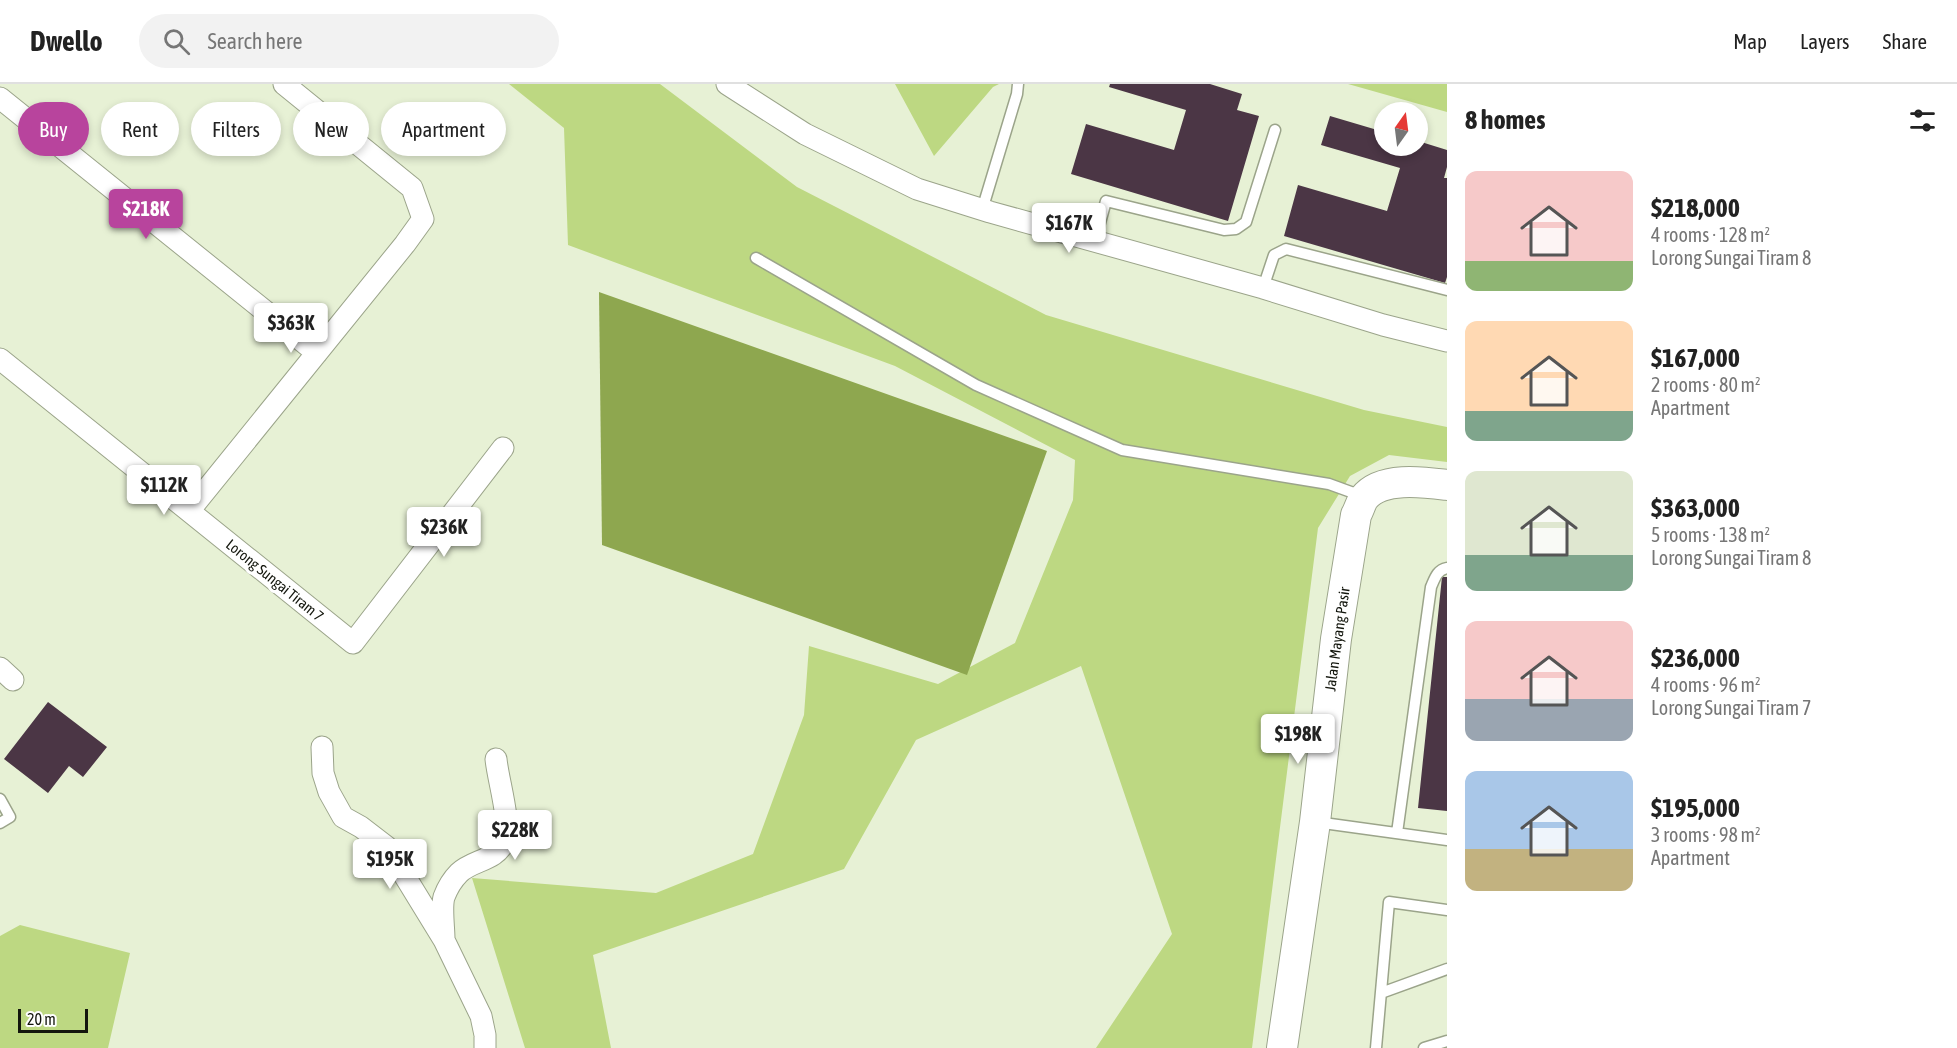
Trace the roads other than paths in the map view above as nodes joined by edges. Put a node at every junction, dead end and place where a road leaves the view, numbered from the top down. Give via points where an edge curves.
1 (284, 84) edge
2 (727, 84) edge
3 (1018, 84) edge
4 (0, 98) edge
5 (1275, 130) dead end
6 (982, 210) junction
7 (1095, 241) junction
8 (756, 258) dead end
9 (1263, 288) junction
10 (1447, 290) edge
11 (1447, 341) edge
12 (317, 353) junction
13 (0, 359) edge
14 (503, 448) dead end
15 (1447, 485) edge
16 (1365, 497) junction
17 (189, 511) junction
18 (1447, 568) edge
19 (322, 747) dead end
20 (496, 759) dead end
21 (0, 799) edge
22 (1316, 822) junction
23 (0, 823) edge
24 (1397, 833) junction
25 (1447, 840) edge
26 (1447, 909) edge
27 (444, 940) junction
28 (1447, 969) edge
29 (1381, 993) junction
30 (1447, 1041) edge
31 (485, 1048) edge
32 (1282, 1048) edge
33 (1376, 1048) edge
34 (1424, 1048) edge

1 - 12 street via 412,188 423,219
2 - 6 street via 805,134 917,189
3 - 6 lane
4 - 12 street
5 - 7 lane via 1246,222 1236,229 1224,230 1106,201
6 - 7 street
7 - 9 street
8 - 16 lane via 976,385 1122,450 1329,484
9 - 10 lane via 1274,255 1286,249
9 - 11 street
12 - 17 street
13 - 17 street, Lorong Sungai Tiram 7
14 - 17 street, Lorong Sungai Tiram 7 via 353,643
15 - 16 street via 1415,481 1382,486
16 - 22 street, Jalan Mayang Pasir via 1356,515 1335,639
18 - 24 lane via 1436,574 1431,587
19 - 27 street via 323,773 343,817 387,847
20 - 27 street via 507,827 504,841 498,852 460,872 451,884 443,899
21 - 23 lane via 10,817
22 - 24 lane
22 - 32 street, Jalan Mayang Pasir
24 - 25 lane
26 - 29 lane via 1389,902
27 - 31 street via 481,1016
28 - 29 lane
29 - 33 lane
30 - 34 lane

